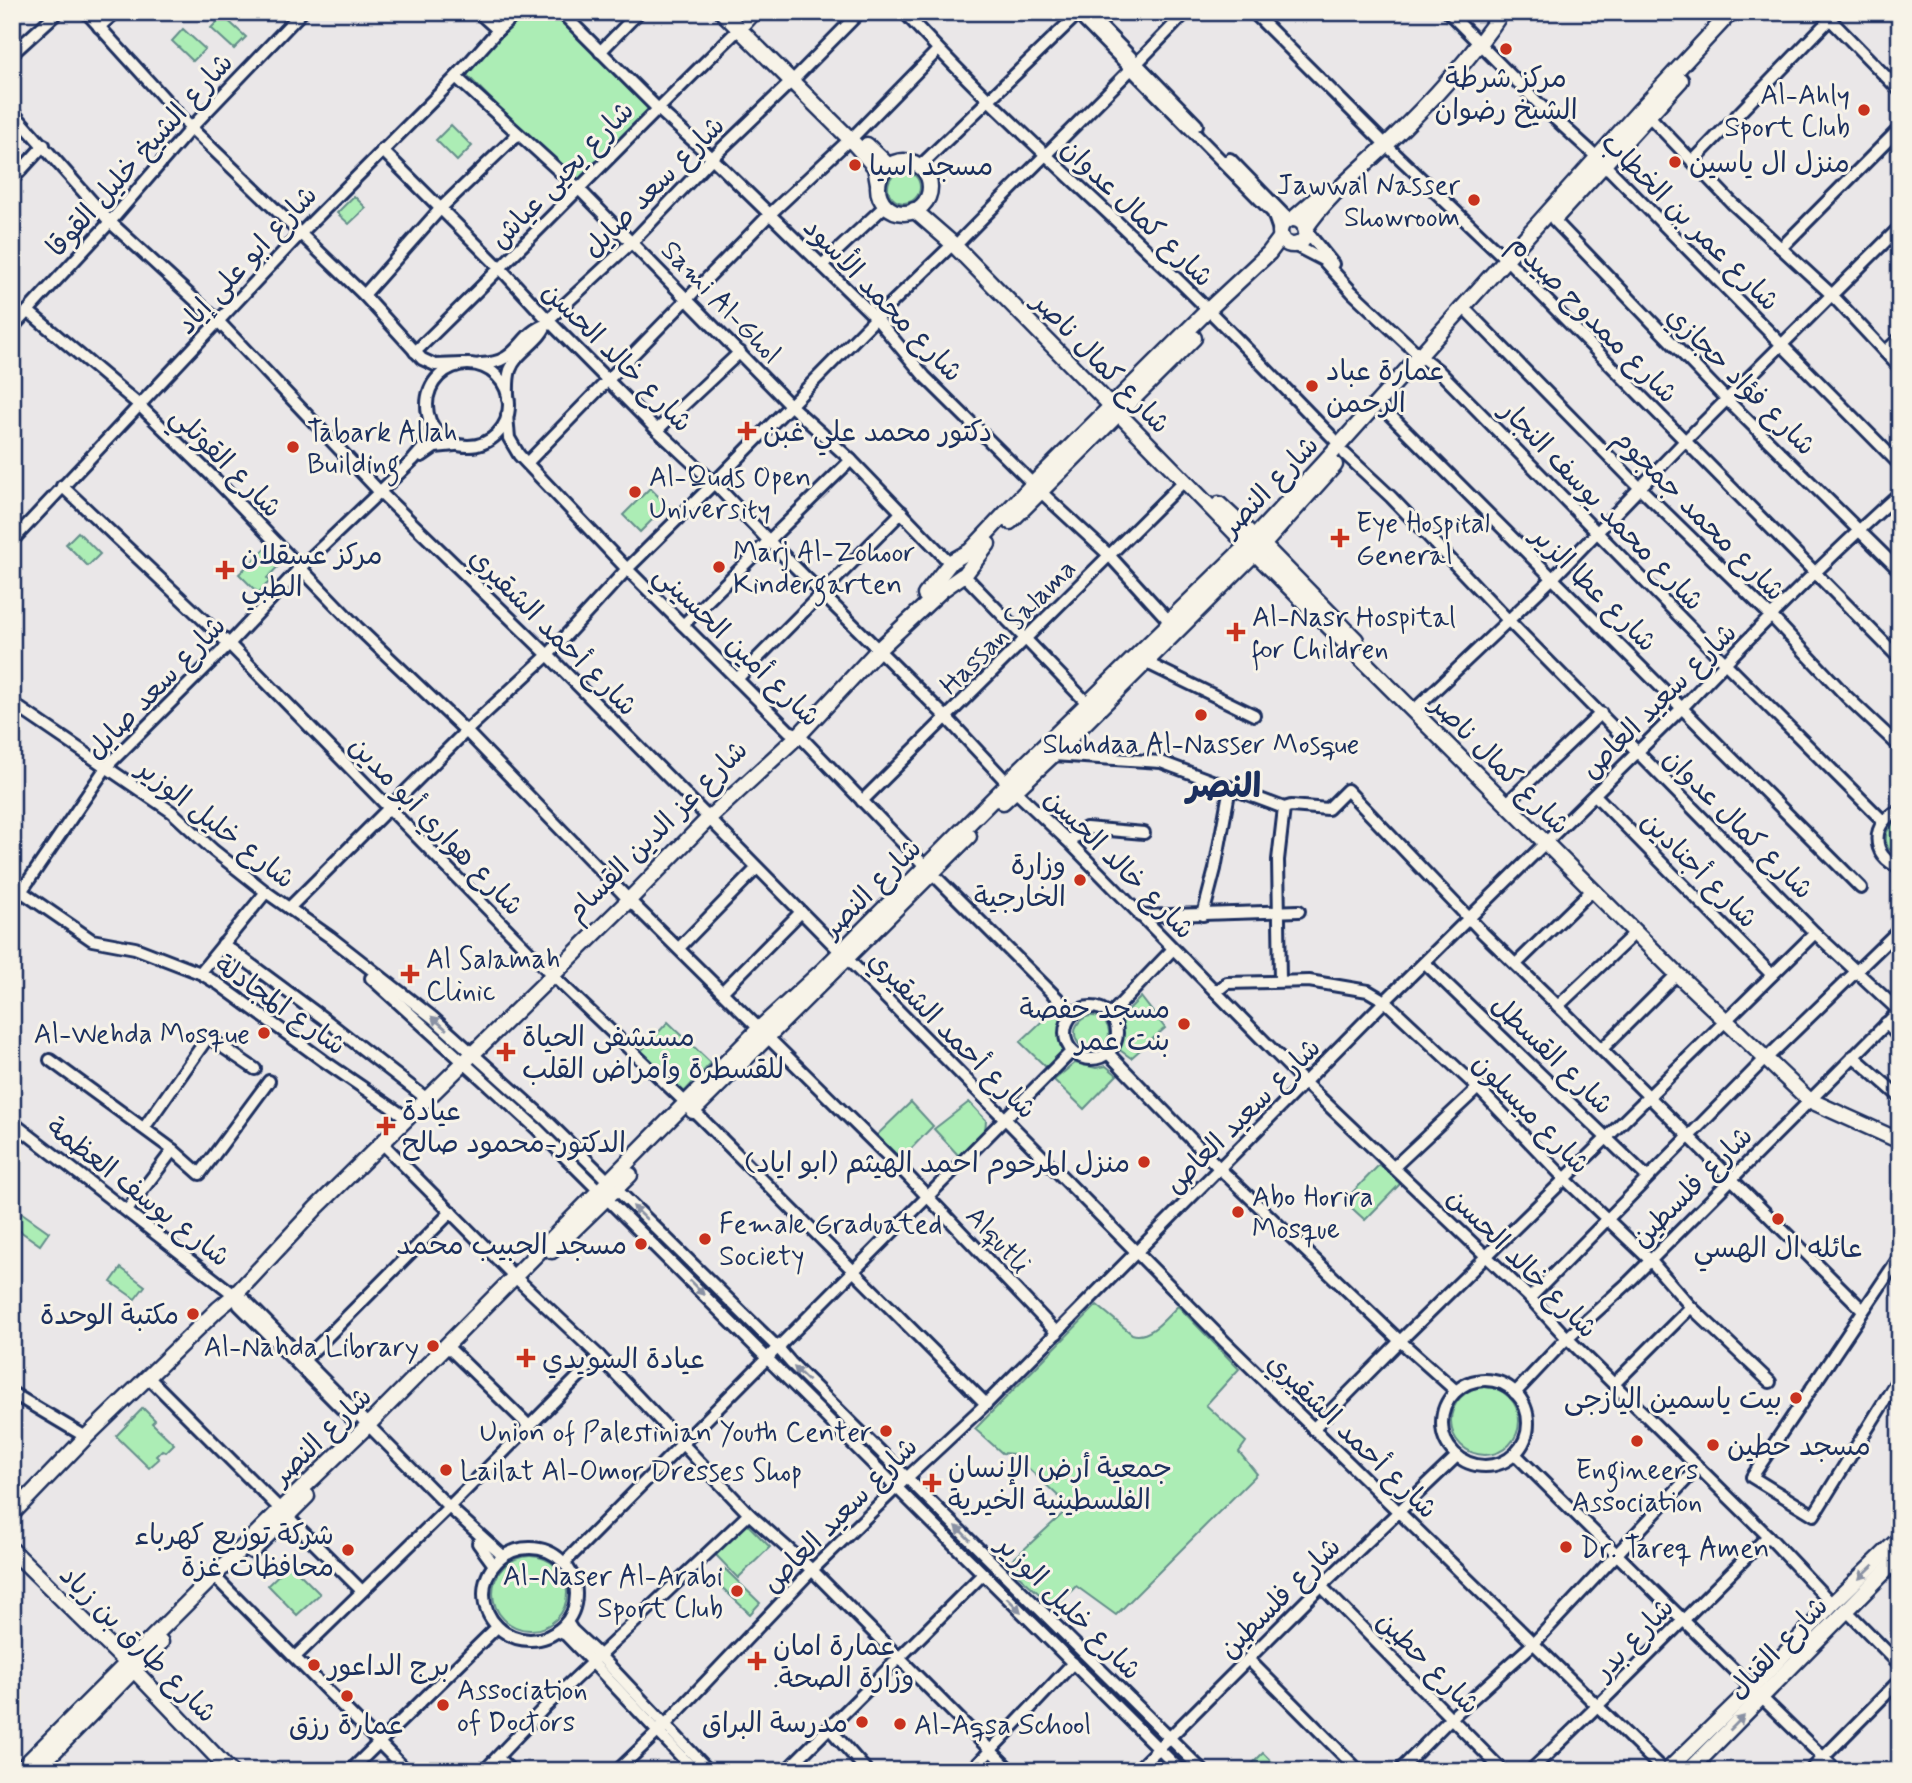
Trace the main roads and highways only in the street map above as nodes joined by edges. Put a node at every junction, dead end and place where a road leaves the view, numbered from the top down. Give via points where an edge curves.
1 (722, 12) edge
2 (733, 12) edge
3 (1493, 12) edge
4 (1502, 12) edge
5 (1742, 12) edge
6 (1725, 16) edge
7 (742, 26) junction
8 (1478, 40) junction
9 (853, 137) junction
10 (1383, 142) junction
11 (1601, 162) junction
12 (889, 166) junction
13 (878, 183) junction
14 (919, 207) junction
15 (1291, 219) junction
16 (1305, 229) junction
17 (1286, 240) junction
18 (1509, 263) junction
19 (1428, 359) junction
20 (1118, 409) junction
21 (1343, 450) junction
22 (1036, 488) junction
23 (1255, 545) junction
24 (951, 562) junction
25 (964, 575) junction
26 (876, 647) junction
27 (1416, 708) junction
28 (1010, 786) junction
29 (1549, 841) junction
30 (1728, 1017) junction
31 (1812, 1098) junction
32 (406, 1117) junction
33 (1900, 1131) edge
34 (1900, 1141) edge
35 (518, 1278) junction
36 (234, 1295) junction
37 (368, 1429) junction
38 (284, 1512) junction
39 (12, 1514) edge
40 (1900, 1538) edge
41 (12, 1550) edge
42 (1900, 1556) edge
43 (130, 1666) junction
44 (1757, 1693) junction
45 (22, 1768) edge
46 (230, 1771) edge
47 (1666, 1771) edge
48 (1689, 1771) edge

1 - 7 main road
2 - 7 main road
3 - 8 main road, شارع عز الدين القسام
4 - 8 main road, شارع عز الدين القسام
5 - 11 main road, شارع النصر
6 - 11 main road, شارع النصر
7 - 9 main road
8 - 10 main road, شارع عز الدين القسام
9 - 12 main road
9 - 13 main road via 875,167
10 - 15 main road, شارع عز الدين القسام
10 - 16 main road, شارع عز الدين القسام
11 - 18 main road, شارع النصر
11 - 18 main road, شارع النصر via 1554,220
12 - 13 main road
12 - 14 main road via 902,161 920,166 929,182 928,196
13 - 14 main road via 886,205 899,212
14 - 20 main road, شارع كمال ناصر
15 - 16 main road
15 - 17 main road, شارع عز الدين القسام via 1282,225
16 - 17 main road, شارع عز الدين القسام via 1304,237
17 - 20 main road, شارع عز الدين القسام
18 - 19 main road, شارع النصر
18 - 19 main road, شارع النصر
19 - 21 main road, شارع النصر
19 - 21 main road, شارع النصر
20 - 22 main road, شارع عز الدين القسام
20 - 23 main road, شارع كمال ناصر
20 - 23 main road, شارع كمال ناصر via 1184,482
21 - 23 main road, شارع النصر
22 - 24 main road, شارع عز الدين القسام via 970,551
22 - 25 main road, شارع عز الدين القسام
23 - 27 main road, شارع كمال ناصر
23 - 28 main road, شارع النصر via 1169,621
23 - 28 main road, شارع النصر via 1053,755
24 - 25 main road via 963,560 967,565
24 - 26 main road, شارع عز الدين القسام
25 - 26 main road, شارع عز الدين القسام
26 - 32 main road, شارع عز الدين القسام
27 - 29 main road, شارع كمال ناصر
27 - 29 main road, شارع كمال ناصر
28 - 35 main road, شارع النصر
29 - 30 main road, شارع كمال ناصر
29 - 30 main road, شارع كمال ناصر via 1635,933
30 - 31 main road, شارع كمال ناصر
31 - 33 main road, شارع كمال ناصر
31 - 34 main road, شارع كمال ناصر
32 - 36 main road, شارع عز الدين القسام
32 - 36 main road, شارع عز الدين القسام via 287,1232
35 - 37 main road, شارع النصر
35 - 37 main road, شارع النصر via 452,1350
36 - 39 main road, شارع عز الدين القسام
37 - 38 main road, شارع النصر
38 - 43 main road, شارع النصر
38 - 43 main road, شارع النصر via 220,1581
40 -> 44 main road, شارع القنال via 1832,1604
41 - 43 main road, شارع طارق بن زياد
42 - 44 main road, شارع القنال
43 - 45 main road, شارع النصر
43 - 46 main road, شارع طارق بن زياد
44 - 47 main road, شارع القنال
48 -> 44 main road, شارع القنال

